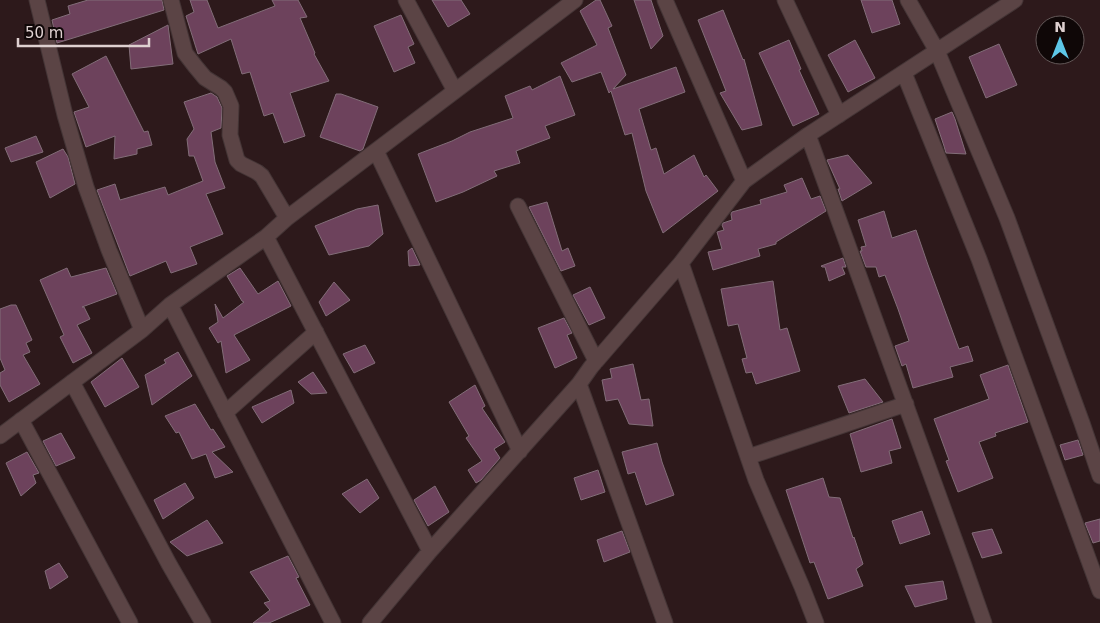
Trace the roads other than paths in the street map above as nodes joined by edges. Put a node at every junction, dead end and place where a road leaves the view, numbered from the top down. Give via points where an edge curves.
1 (37, 0) edge
2 (171, 0) edge
3 (406, 0) edge
4 (665, 0) edge
5 (785, 0) edge
6 (908, 0) edge
7 (1015, 0) edge
8 (567, 2) edge
9 (937, 51) junction
10 (904, 73) junction
11 (456, 91) junction
12 (839, 114) junction
13 (808, 134) junction
14 (376, 151) junction
15 (744, 181) junction
16 (518, 206) dead end
17 (287, 218) junction
18 (266, 237) junction
19 (681, 263) junction
20 (170, 305) junction
21 (142, 330) junction
22 (316, 332) junction
23 (596, 361) junction
24 (72, 382) junction
25 (579, 384) junction
26 (906, 404) junction
27 (225, 412) junction
28 (21, 420) junction
29 (0, 436) edge
30 (520, 451) junction
31 (748, 456) junction
32 (1100, 476) edge
33 (430, 551) junction
34 (1100, 592) edge
35 (130, 623) edge
36 (203, 623) edge
37 (333, 623) edge
38 (370, 623) edge
39 (665, 623) edge
40 (816, 623) edge
41 (984, 623) edge

1 - 21 street via 86,188
2 - 17 street via 185,53 205,78 225,92 231,106 230,134 237,160 262,176
3 - 11 street
4 - 15 street
5 - 12 street
6 - 9 street
7 - 9 street
8 - 11 street
9 - 10 street
9 - 32 street via 1007,218
10 - 12 street
10 - 34 street via 979,259
11 - 14 street
12 - 13 street
13 - 15 street
13 - 26 street
14 - 17 street
14 - 30 street
15 - 19 street
16 - 23 street
17 - 18 street
18 - 20 street
18 - 22 street
19 - 23 street
19 - 31 street
20 - 21 street
20 - 27 street
21 - 24 street
22 - 27 street
22 - 33 street
23 - 25 street
24 - 28 street
24 - 36 street
25 - 30 street
25 - 39 street
26 - 31 street
26 - 41 street
27 - 37 street
28 - 29 street
28 - 35 street
30 - 33 street
31 - 40 street
33 - 38 street

